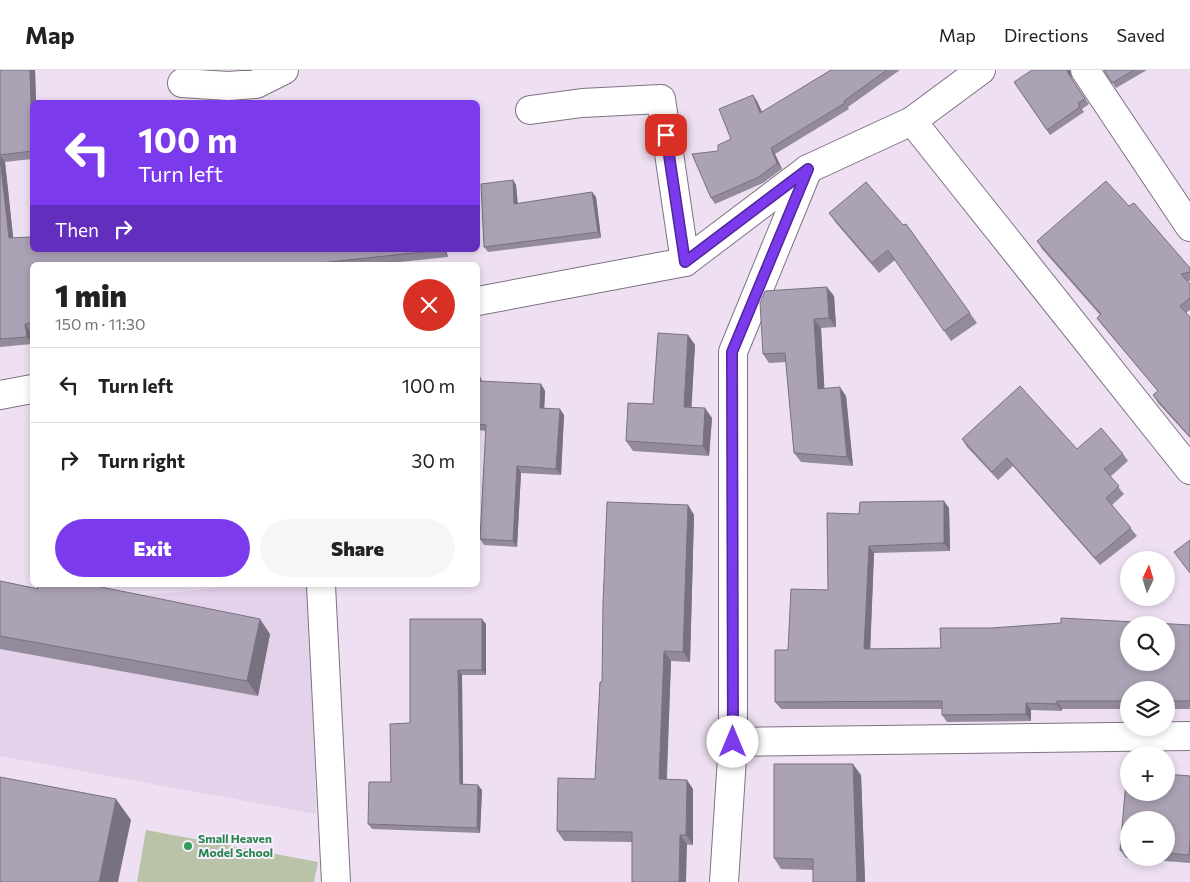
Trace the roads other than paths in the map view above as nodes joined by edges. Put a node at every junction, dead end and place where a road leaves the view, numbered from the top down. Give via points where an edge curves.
1 (284, 70) edge
2 (981, 70) edge
3 (1085, 70) edge
4 (183, 85) edge
5 (530, 110) dead end
6 (912, 121) junction
7 (808, 169) junction
8 (1190, 227) edge
9 (685, 262) junction
10 (480, 301) edge
11 (30, 389) edge
12 (0, 396) edge
13 (1190, 470) edge
14 (321, 587) edge
15 (1190, 736) edge
16 (733, 742) junction
17 (336, 882) edge
18 (724, 882) edge

1 - 4 street via 256,84
2 - 6 street
3 - 8 street
5 - 9 street via 582,103 661,99
6 - 7 street
6 - 13 street
7 - 9 street
7 - 16 street via 732,352
9 - 10 street
11 - 12 street
14 - 17 street
15 - 16 street
16 - 18 street

